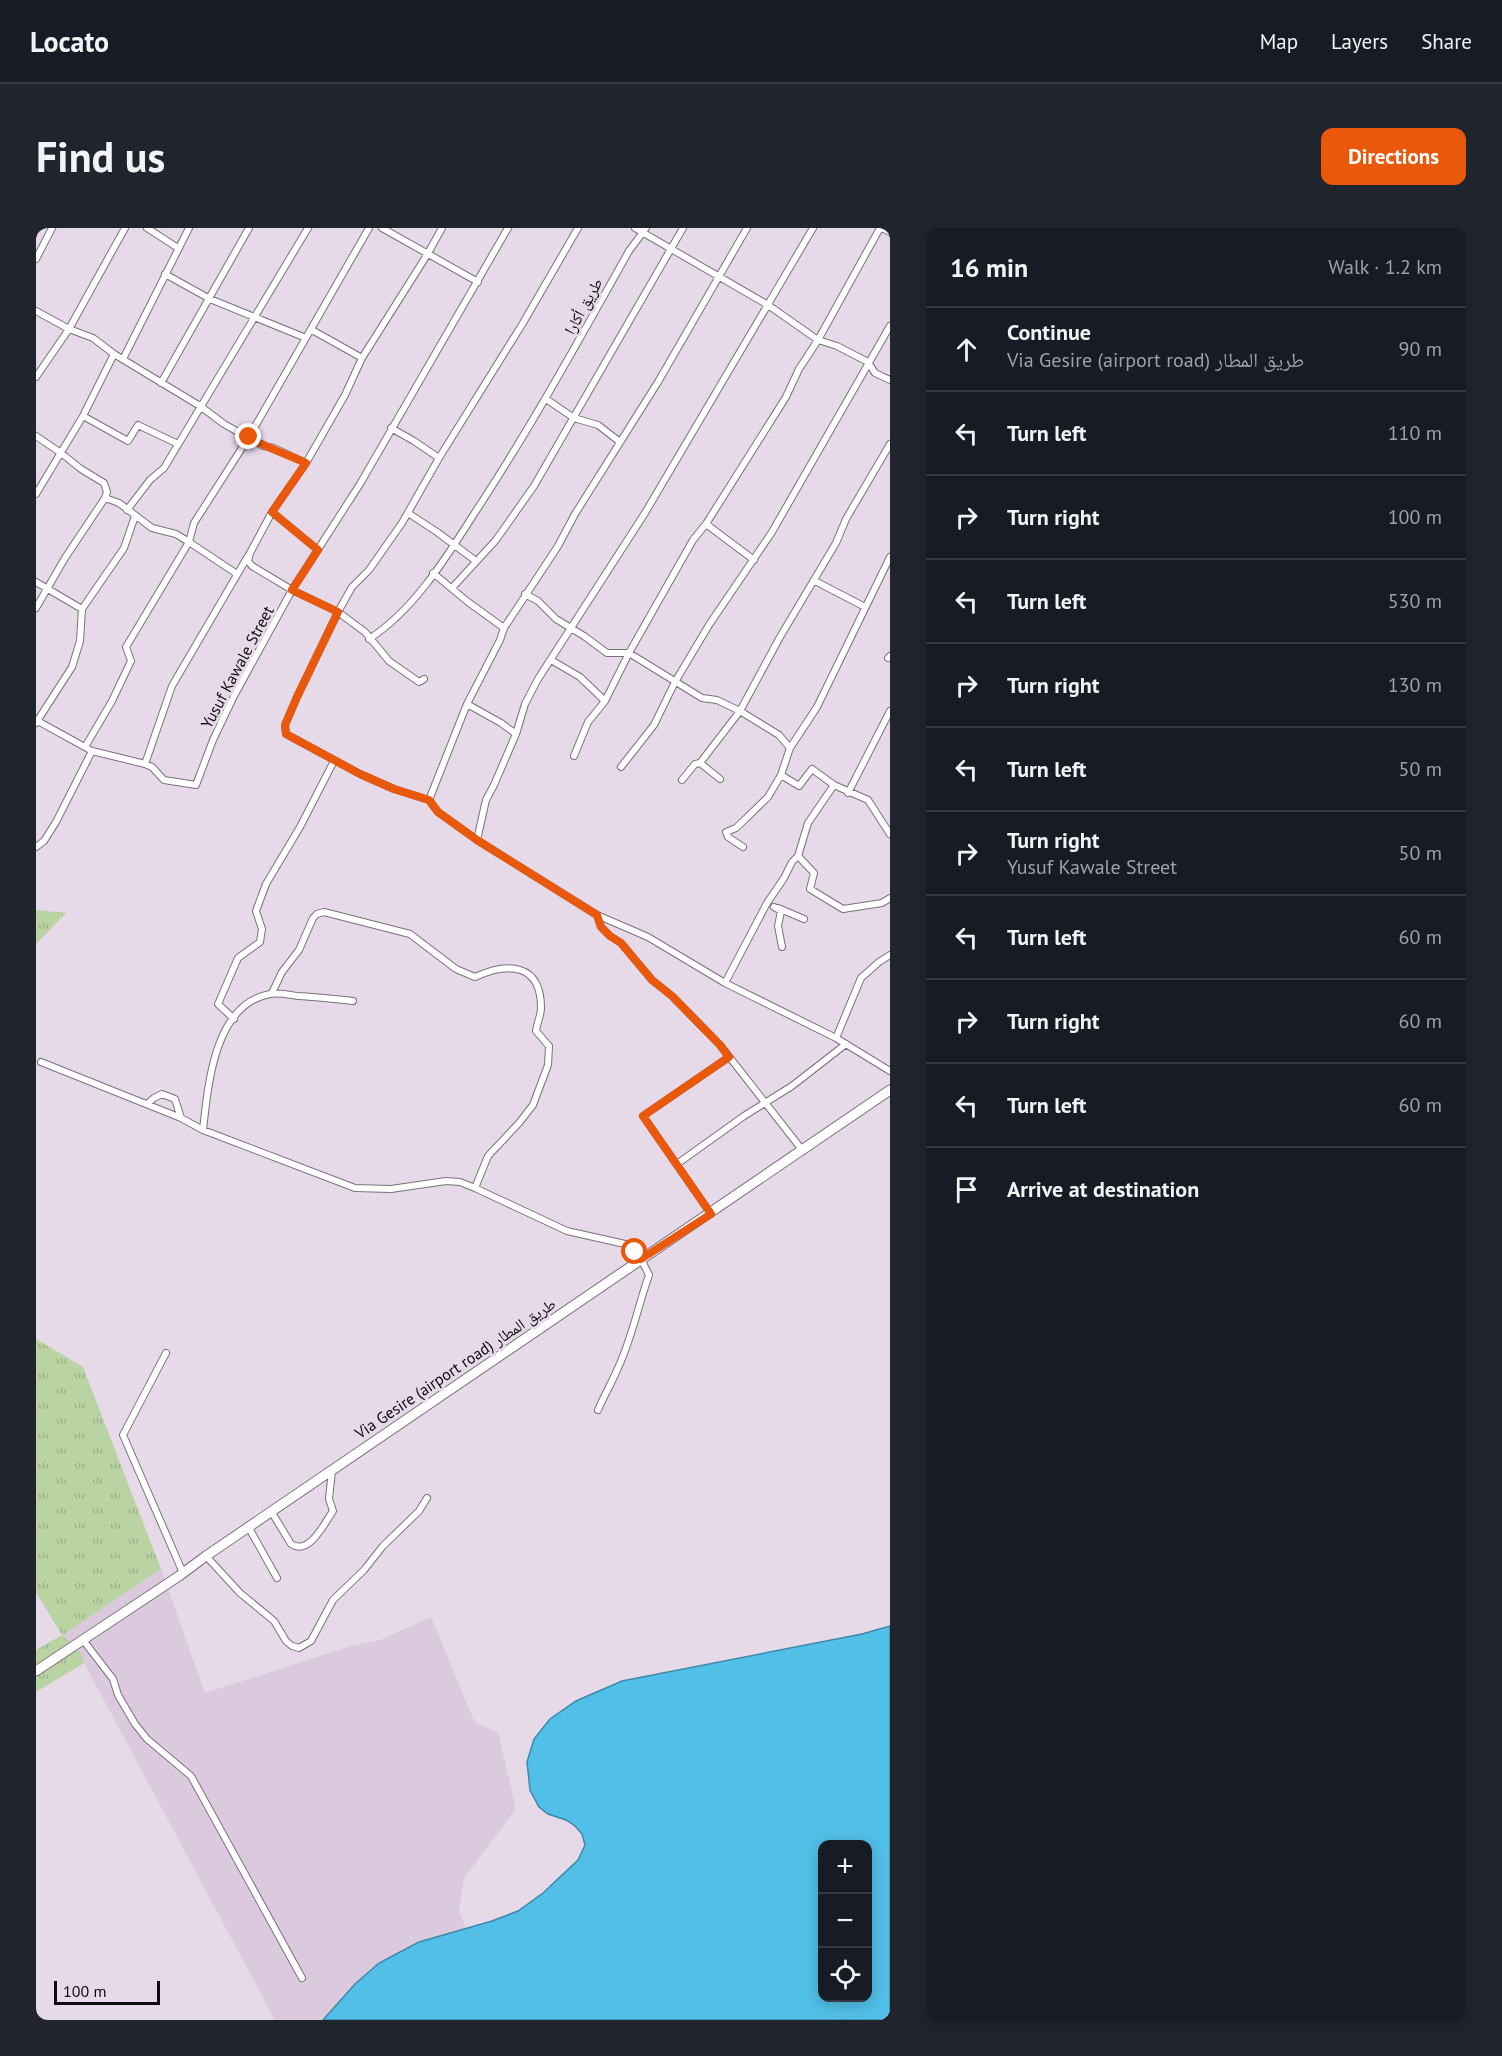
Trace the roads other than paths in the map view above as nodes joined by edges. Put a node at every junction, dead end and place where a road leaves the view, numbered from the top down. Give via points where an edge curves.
1 (52, 228) edge
2 (125, 228) edge
3 (147, 228) edge
4 (189, 228) edge
5 (249, 228) edge
6 (308, 228) edge
7 (369, 228) edge
8 (382, 228) edge
9 (442, 228) edge
10 (508, 228) edge
11 (578, 228) edge
12 (635, 228) edge
13 (682, 228) edge
14 (747, 228) edge
15 (813, 228) edge
16 (881, 228) edge
17 (645, 230) edge
18 (890, 232) edge
19 (178, 248) junction
20 (672, 249) junction
21 (427, 255) junction
22 (36, 259) edge
23 (165, 274) junction
24 (718, 277) junction
25 (478, 282) junction
26 (210, 299) junction
27 (768, 305) junction
28 (36, 311) edge
29 (255, 318) junction
30 (890, 326) edge
31 (69, 329) junction
32 (312, 330) junction
33 (306, 338) junction
34 (818, 340) junction
35 (114, 354) junction
36 (362, 358) junction
37 (123, 359) junction
38 (868, 362) junction
39 (36, 377) edge
40 (890, 380) edge
41 (161, 383) junction
42 (546, 399) junction
43 (200, 406) junction
44 (83, 416) junction
45 (574, 418) junction
46 (391, 428) junction
47 (36, 436) edge
48 (249, 437) junction
49 (620, 442) junction
50 (178, 444) junction
51 (890, 444) edge
52 (62, 453) junction
53 (439, 458) junction
54 (306, 463) junction
55 (36, 494) edge
56 (105, 498) junction
57 (127, 510) junction
58 (272, 512) junction
59 (408, 513) junction
60 (135, 516) junction
61 (706, 524) junction
62 (189, 542) junction
63 (454, 545) junction
64 (318, 550) junction
65 (250, 553) junction
66 (890, 557) edge
67 (754, 560) junction
68 (476, 561) junction
69 (433, 573) junction
70 (237, 574) junction
71 (815, 581) junction
72 (36, 582) edge
73 (47, 588) junction
74 (452, 588) junction
75 (292, 590) junction
76 (525, 594) junction
77 (36, 608) edge
78 (865, 608) junction
79 (82, 609) junction
80 (338, 612) junction
81 (504, 628) junction
82 (571, 628) junction
83 (369, 639) junction
84 (629, 653) junction
85 (551, 660) junction
86 (424, 679) dead end
87 (675, 682) junction
88 (605, 701) junction
89 (467, 704) junction
90 (741, 711) junction
91 (890, 711) edge
92 (36, 721) edge
93 (516, 734) junction
94 (84, 747) junction
95 (790, 748) junction
96 (92, 751) junction
97 (574, 756) dead end
98 (334, 760) junction
99 (700, 763) junction
100 (145, 764) junction
101 (621, 767) dead end
102 (781, 775) junction
103 (720, 779) dead end
104 (681, 780) dead end
105 (834, 786) junction
106 (848, 792) junction
107 (429, 800) junction
108 (890, 834) edge
109 (477, 840) junction
110 (36, 847) edge
111 (743, 847) dead end
112 (798, 856) junction
113 (890, 898) edge
114 (767, 903) junction
115 (774, 907) junction
116 (597, 915) junction
117 (804, 919) dead end
118 (782, 947) dead end
119 (890, 955) edge
120 (725, 983) junction
121 (272, 993) junction
122 (353, 1001) dead end
123 (234, 1019) junction
124 (836, 1038) junction
125 (846, 1044) junction
126 (729, 1057) junction
127 (41, 1062) dead end
128 (890, 1071) edge
129 (890, 1090) edge
130 (765, 1102) junction
131 (147, 1104) junction
132 (181, 1118) junction
133 (203, 1130) junction
134 (803, 1151) junction
135 (677, 1164) junction
136 (476, 1188) junction
137 (711, 1214) junction
138 (641, 1259) junction
139 (166, 1353) dead end
140 (598, 1410) dead end
141 (332, 1470) junction
142 (427, 1498) dead end
143 (271, 1511) junction
144 (249, 1528) junction
145 (206, 1556) junction
146 (183, 1573) junction
147 (277, 1578) dead end
148 (83, 1640) junction
149 (36, 1671) edge
150 (302, 1978) dead end

1 - 22 street
2 - 31 street
3 - 19 street
4 - 19 street
5 - 26 street
6 - 29 street
7 - 32 street
8 - 21 street
9 - 21 street
10 - 25 street, Yusuf Kawale Street
11 - 53 street
12 - 17 street
13 - 20 street
14 - 24 street
15 - 27 street
16 - 18 street
16 - 34 street
17 - 20 street
17 - 42 street, طريق أكارا via 629,251
19 - 23 street
20 - 24 street
20 - 45 street
21 - 25 street
21 - 36 street
23 - 26 street
23 - 37 street
24 - 27 street
24 - 49 street
25 - 46 street, Yusuf Kawale Street
26 - 29 street
26 - 41 street
27 - 34 street
27 - 82 street via 645,513
28 - 31 street
29 - 33 street
29 - 43 street
30 - 38 street
31 - 35 street via 93,338
31 - 39 street
32 - 33 street
32 - 36 street
33 - 48 street
34 - 38 street
34 - 61 street
35 - 37 street
35 - 44 street
36 - 54 street
37 - 41 street
38 - 40 street via 875,373
38 - 67 street
41 - 43 street
42 - 45 street
42 - 63 street, طريق أكارا
43 - 48 street
43 - 50 street
44 - 50 street via 128,441 138,425
44 - 52 street
45 - 49 street via 598,425
45 - 68 street via 516,513
46 - 53 street
46 - 64 street, Yusuf Kawale Street
47 - 52 street
48 - 54 street
48 - 62 street via 194,523
49 - 76 street
50 - 57 street via 164,468
51 - 71 street
52 - 55 street
52 - 56 street via 104,483
53 - 59 street
54 - 58 street
56 - 57 street
56 - 73 street
57 - 60 street
58 - 64 street
58 - 65 street
59 - 63 street
59 - 80 street via 369,570 352,587
60 - 62 street via 152,528
60 - 79 street via 124,548
61 - 67 street
61 - 84 street
62 - 70 street
62 - 94 street via 126,646 131,662
63 - 68 street
63 - 69 street, طريق أكارا
64 - 75 street, Yusuf Kawale Street
65 - 70 street
65 - 75 street via 248,561 252,566
66 - 78 street
67 - 87 street
68 - 74 street
69 - 74 street
69 - 83 street, طريق أكارا via 407,607
70 - 100 street via 172,686
71 - 78 street
71 - 90 street
72 - 73 street
73 - 77 street
73 - 79 street
74 - 81 street
75 - 80 street
75 - 100 street, Yusuf Kawale Street via 234,696 196,785 164,780
76 - 81 street
76 - 82 street
78 - 95 street via 817,707
79 - 92 street via 80,641 72,667
80 - 83 street
80 - 98 street via 285,730
81 - 89 street
82 - 84 street via 608,653
82 - 85 street
83 - 86 street via 406,674 419,682
84 - 87 street
84 - 88 street
85 - 88 street via 580,677
85 - 93 street via 525,704
87 - 90 street via 702,698 717,699
87 - 101 street via 654,725
88 - 97 street via 588,722
89 - 93 street
89 - 107 street
90 - 95 street via 779,735
90 - 99 street
91 - 106 street
92 - 94 street, Yusuf Kawale Street
93 - 109 street via 486,800
94 - 96 street, Yusuf Kawale Street
95 - 102 street
96 - 100 street, Yusuf Kawale Street
96 - 110 street via 56,822
98 - 107 street via 394,789
98 - 123 street via 266,884 256,911 262,928 260,942 238,958 218,1004
99 - 103 street
99 - 104 street
102 - 105 street via 799,786 813,769
102 - 111 street via 768,797 736,828 726,832
105 - 106 street
105 - 112 street via 808,823
106 - 108 street via 868,800
107 - 109 street via 438,812
109 - 116 street
112 - 113 street via 814,873 810,889 843,909 882,903
112 - 114 street
114 - 115 street
114 - 120 street
115 - 117 street
115 - 118 street via 781,911 778,926
116 - 120 street via 648,937
116 - 126 street via 601,927 621,943
119 - 124 street via 861,978
120 - 124 street
121 - 122 street
121 - 123 street via 248,1004
121 - 136 street via 299,950 313,918 324,912 410,934 456,969 475,977 498,968 514,968 533,978 540,992 542,1011 536,1030 549,1046 548,1065 532,1105 488,1156
123 - 133 street via 222,1036 209,1078
124 - 125 street
125 - 128 street
125 - 130 street
126 - 130 street
126 - 135 street via 643,1116
127 - 131 street
129 - 134 main road, Via Gesire (airport road) طريق المطار
130 - 134 street
130 - 135 street
131 - 132 street
131 - 132 street via 162,1094 175,1099
132 - 133 street
133 - 136 street via 355,1188 391,1189 446,1181
134 - 137 main road, Via Gesire (airport road) طريق المطار
135 - 137 street
136 - 138 street via 567,1231 625,1244
137 - 138 main road, Via Gesire (airport road) طريق المطار
138 - 140 street via 649,1275 639,1313
138 - 141 main road, Via Gesire (airport road) طريق المطار
139 - 146 street via 123,1435
141 - 143 main road, Via Gesire (airport road) طريق المطار
141 - 143 street via 329,1499 333,1511 308,1544 291,1544
142 - 145 street via 333,1600 311,1641 299,1648 292,1647 274,1621 240,1593
143 - 144 main road, Via Gesire (airport road) طريق المطار
144 - 145 main road, Via Gesire (airport road) طريق المطار
144 - 147 street
145 - 146 main road, Via Gesire (airport road) طريق المطار
146 - 148 main road, Via Gesire (airport road) طريق المطار
148 - 149 main road, Via Gesire (airport road) طريق المطار
148 - 150 street via 113,1679 135,1724 190,1776

